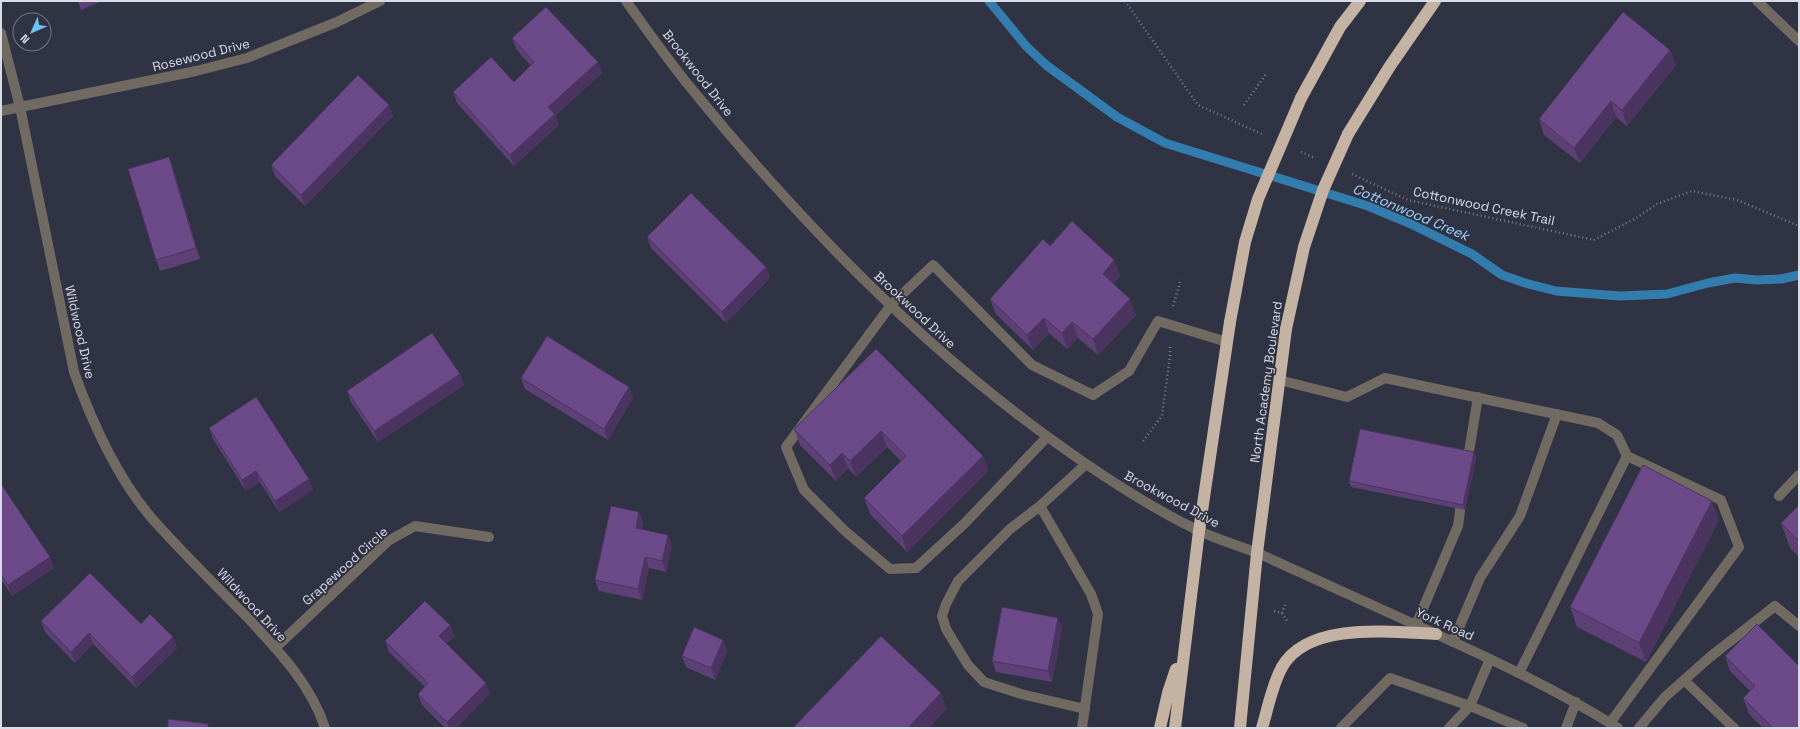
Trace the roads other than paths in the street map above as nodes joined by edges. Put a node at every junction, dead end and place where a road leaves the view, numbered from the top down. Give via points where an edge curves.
1 (380, 1) edge
2 (626, 1) edge
3 (1360, 1) edge
4 (1434, 1) edge
5 (1757, 1) edge
6 (1, 33) edge
7 (1799, 41) edge
8 (20, 107) junction
9 (1, 111) edge
10 (890, 305) junction
11 (1227, 342) junction
12 (1279, 380) junction
13 (1478, 397) junction
14 (1557, 414) junction
15 (1047, 437) junction
16 (1627, 456) junction
17 (1085, 464) junction
18 (1466, 471) edge
19 (1799, 475) edge
20 (1464, 487) edge
21 (1779, 496) dead end
22 (1040, 506) junction
23 (1199, 531) junction
24 (489, 537) dead end
25 (1257, 553) junction
26 (1416, 625) junction
27 (1799, 626) edge
28 (1436, 634) junction
29 (1453, 642) junction
30 (1184, 647) junction
31 (275, 648) junction
32 (1490, 659) junction
33 (1519, 673) junction
34 (1684, 680) junction
35 (1168, 693) junction
36 (1576, 702) junction
37 (1470, 706) junction
38 (1085, 709) junction
39 (1614, 726) edge
40 (325, 728) edge
41 (1082, 728) edge
42 (1153, 728) edge
43 (1160, 728) edge
44 (1175, 728) edge
45 (1240, 728) edge
46 (1262, 728) edge
47 (1341, 728) edge
48 (1449, 728) edge
49 (1523, 728) edge
50 (1566, 728) edge
51 (1639, 728) edge
52 (1734, 728) edge

1 - 8 street, Rosewood Drive via 337,22 247,58
2 - 10 street, Brookwood Drive via 688,84 738,145 813,229
3 - 11 highway, bridge via 1340,27 1301,98 1258,199 1245,242
4 - 12 highway, North Academy Boulevard, bridge via 1348,134 1323,190 1304,247 1286,329
5 - 7 street
6 - 8 street, Wildwood Drive
8 - 9 street, Rosewood Drive
8 - 31 street, Wildwood Drive via 74,372 106,449 155,522
10 - 11 street via 933,265 1032,365 1093,395 1129,371 1158,321
10 - 15 street, Brookwood Drive via 1002,404
10 - 15 street via 786,447 804,490 845,531 890,569 916,568 965,523
11 - 23 highway
12 - 13 street via 1347,398 1385,378
12 - 25 highway, North Academy Boulevard
13 - 14 street
13 - 18 street
14 - 16 street via 1598,423 1617,435
14 - 29 street via 1520,516 1480,578
15 - 17 street, Brookwood Drive
16 - 33 street
16 - 39 street via 1721,500 1738,547
17 - 22 street
17 - 23 street, Brookwood Drive via 1122,489
19 - 21 street
20 - 26 street via 1458,526
22 - 38 street via 1091,594 1098,614
22 - 38 street via 1010,529 958,581 942,616 946,630 968,665 984,682 1021,694
23 - 25 street, Brookwood Drive
23 - 30 highway
24 - 31 street, Grapewood Circle via 415,526 388,541
25 - 26 street, York Road
25 - 45 highway, North Academy Boulevard
26 - 28 street, York Road
27 - 34 street via 1775,606
28 - 29 street, York Road
28 - 46 highway via 1349,632 1320,638 1304,646 1283,666
29 - 32 street, York Road
30 - 35 highway
30 - 44 highway
31 - 40 street, Wildwood Drive via 304,686 321,714
32 - 33 street, York Road
32 - 37 street
33 - 36 street, York Road
34 - 51 street via 1665,697
34 - 52 street
35 - 42 highway
35 - 43 highway
36 - 39 street, York Road
36 - 50 street
37 - 47 street via 1390,678
37 - 48 street
37 - 49 street
38 - 41 street

